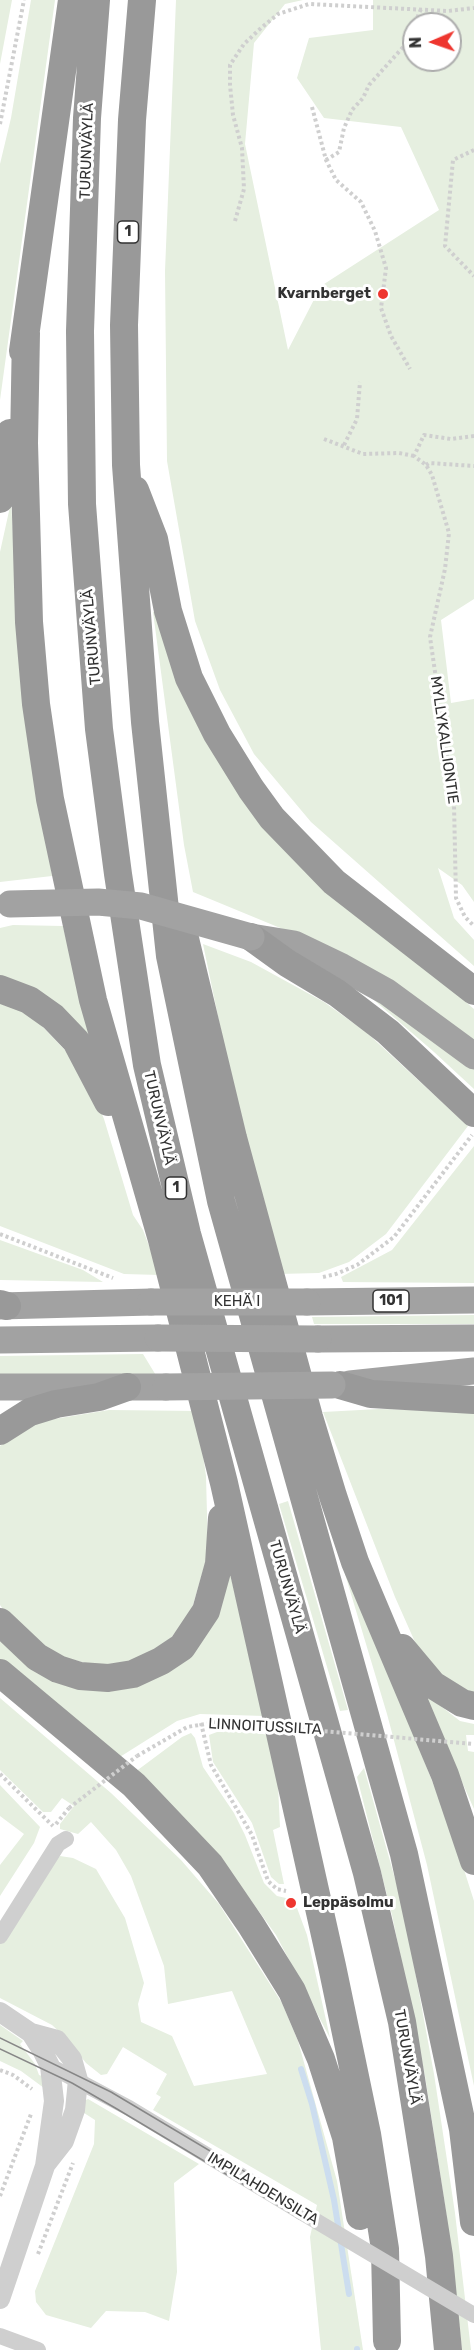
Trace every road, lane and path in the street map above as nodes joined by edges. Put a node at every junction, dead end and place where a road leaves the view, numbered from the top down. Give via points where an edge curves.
1 (24, 0) edge
2 (72, 0) edge
3 (96, 0) edge
4 (142, 0) edge
5 (474, 8) edge
6 (421, 9) junction
7 (312, 107) dead end
8 (0, 124) edge
9 (474, 150) edge
10 (326, 160) junction
11 (235, 221) dead end
12 (474, 276) edge
13 (26, 333) junction
14 (410, 369) dead end
15 (360, 382) dead end
16 (474, 436) edge
17 (324, 439) dead end
18 (344, 445) junction
19 (414, 456) junction
20 (126, 465) junction
21 (426, 465) junction
22 (474, 466) edge
23 (0, 499) edge
24 (159, 839) junction
25 (5, 905) edge
26 (474, 926) edge
27 (251, 937) junction
28 (0, 989) edge
29 (474, 991) edge
30 (474, 1056) edge
31 (474, 1113) edge
32 (474, 1133) edge
33 (132, 1139) junction
34 (0, 1234) edge
35 (125, 1278) dead end
36 (310, 1290) junction
37 (474, 1300) edge
38 (2, 1305) edge
39 (474, 1338) edge
40 (0, 1340) edge
41 (474, 1371) edge
42 (336, 1385) junction
43 (0, 1387) edge
44 (127, 1387) junction
45 (474, 1400) edge
46 (0, 1431) edge
47 (224, 1482) junction
48 (0, 1622) edge
49 (381, 1624) junction
50 (0, 1673) edge
51 (474, 1706) edge
52 (201, 1724) junction
53 (474, 1744) edge
54 (0, 1774) edge
55 (60, 1832) junction
56 (474, 1861) edge
57 (286, 1891) dead end
58 (0, 1936) edge
59 (0, 2012) edge
60 (31, 2033) junction
61 (50, 2066) junction
62 (0, 2070) edge
63 (78, 2080) junction
64 (45, 2166) junction
65 (70, 2170) dead end
66 (0, 2196) edge
67 (474, 2222) edge
68 (37, 2256) dead end
69 (0, 2299) edge
70 (474, 2315) edge
71 (0, 2336) edge
72 (388, 2346) edge
73 (38, 2350) edge
74 (448, 2350) edge

1 - 8 path
2 - 13 highway
3 - 74 highway, TURUNVÄYLÄ / 1 via 87,118 80,331 82,504 99,729 121,897 147,1065 187,1234 361,1851 402,2022 439,2256
4 - 20 highway, 1 via 132,120 124,325
5 - 6 path
6 - 10 path via 405,45 352,110 339,152
6 - 11 path via 309,4 278,14 244,44 230,65 244,189
7 - 10 path
9 - 12 path via 453,160 446,246
10 - 14 path via 336,180 361,202 375,231 386,268 381,308
13 - 23 highway
13 - 33 highway via 26,544 36,704 65,879 93,1000
15 - 18 path via 357,418
16 - 19 path via 451,439 424,435
17 - 18 path
18 - 19 path via 363,454
19 - 21 path
20 - 24 highway, 1 via 145,722
20 - 29 highway via 154,539 168,611 189,678 245,780 272,818 334,882
21 - 22 path
21 - 26 path, MYLLYKALLIONTIE via 449,533 430,637 454,804 454,885 459,907
24 - 49 highway via 233,1138 309,1418 355,1562
24 - 67 highway, 1 via 170,956 221,1202 404,1854 463,2129
25 - 27 highway, bridge via 98,902 141,906
27 - 30 highway via 294,944 342,967 427,1018
27 - 31 highway via 337,993 387,1032
28 - 33 highway via 29,1000 76,1041
32 - 36 path via 394,1237 357,1265
33 - 47 highway
34 - 35 path via 114,1278
36 - 37 highway, KEHÄ I / 101
36 - 38 highway, KEHÄ I / 101, bridge via 151,1302
39 - 40 highway, bridge
41 - 42 highway
42 - 44 highway, bridge
42 - 45 highway via 371,1394
43 - 44 highway
44 - 46 highway via 99,1398 30,1412
47 - 48 highway via 219,1564 206,1611 182,1647 161,1661 133,1674 108,1678 80,1676 37,1657
47 - 72 highway via 367,2134 385,2249
49 - 51 highway via 433,1685
49 - 56 highway via 445,1775
50 - 72 highway via 134,1785 210,1865 292,1991 321,2059 346,2137
52 - 53 path, LINNOITUSSILTA, bridge via 217,1722
52 - 55 path, LINNOITUSSILTA, bridge via 187,1727 137,1756 69,1808
52 - 57 path via 211,1765 252,1835 268,1881
54 - 55 path
55 - 58 street via 58,1844
59 - 60 street
60 - 61 street
60 - 63 street via 57,2040 72,2060
61 - 63 street, IMPILAHDENSILTA
61 - 64 street via 54,2101
62 - 66 path via 23,2081 35,2100
63 - 64 street via 75,2110 67,2133
63 - 70 street, IMPILAHDENSILTA, bridge
64 - 69 street
65 - 68 path
71 - 73 street

